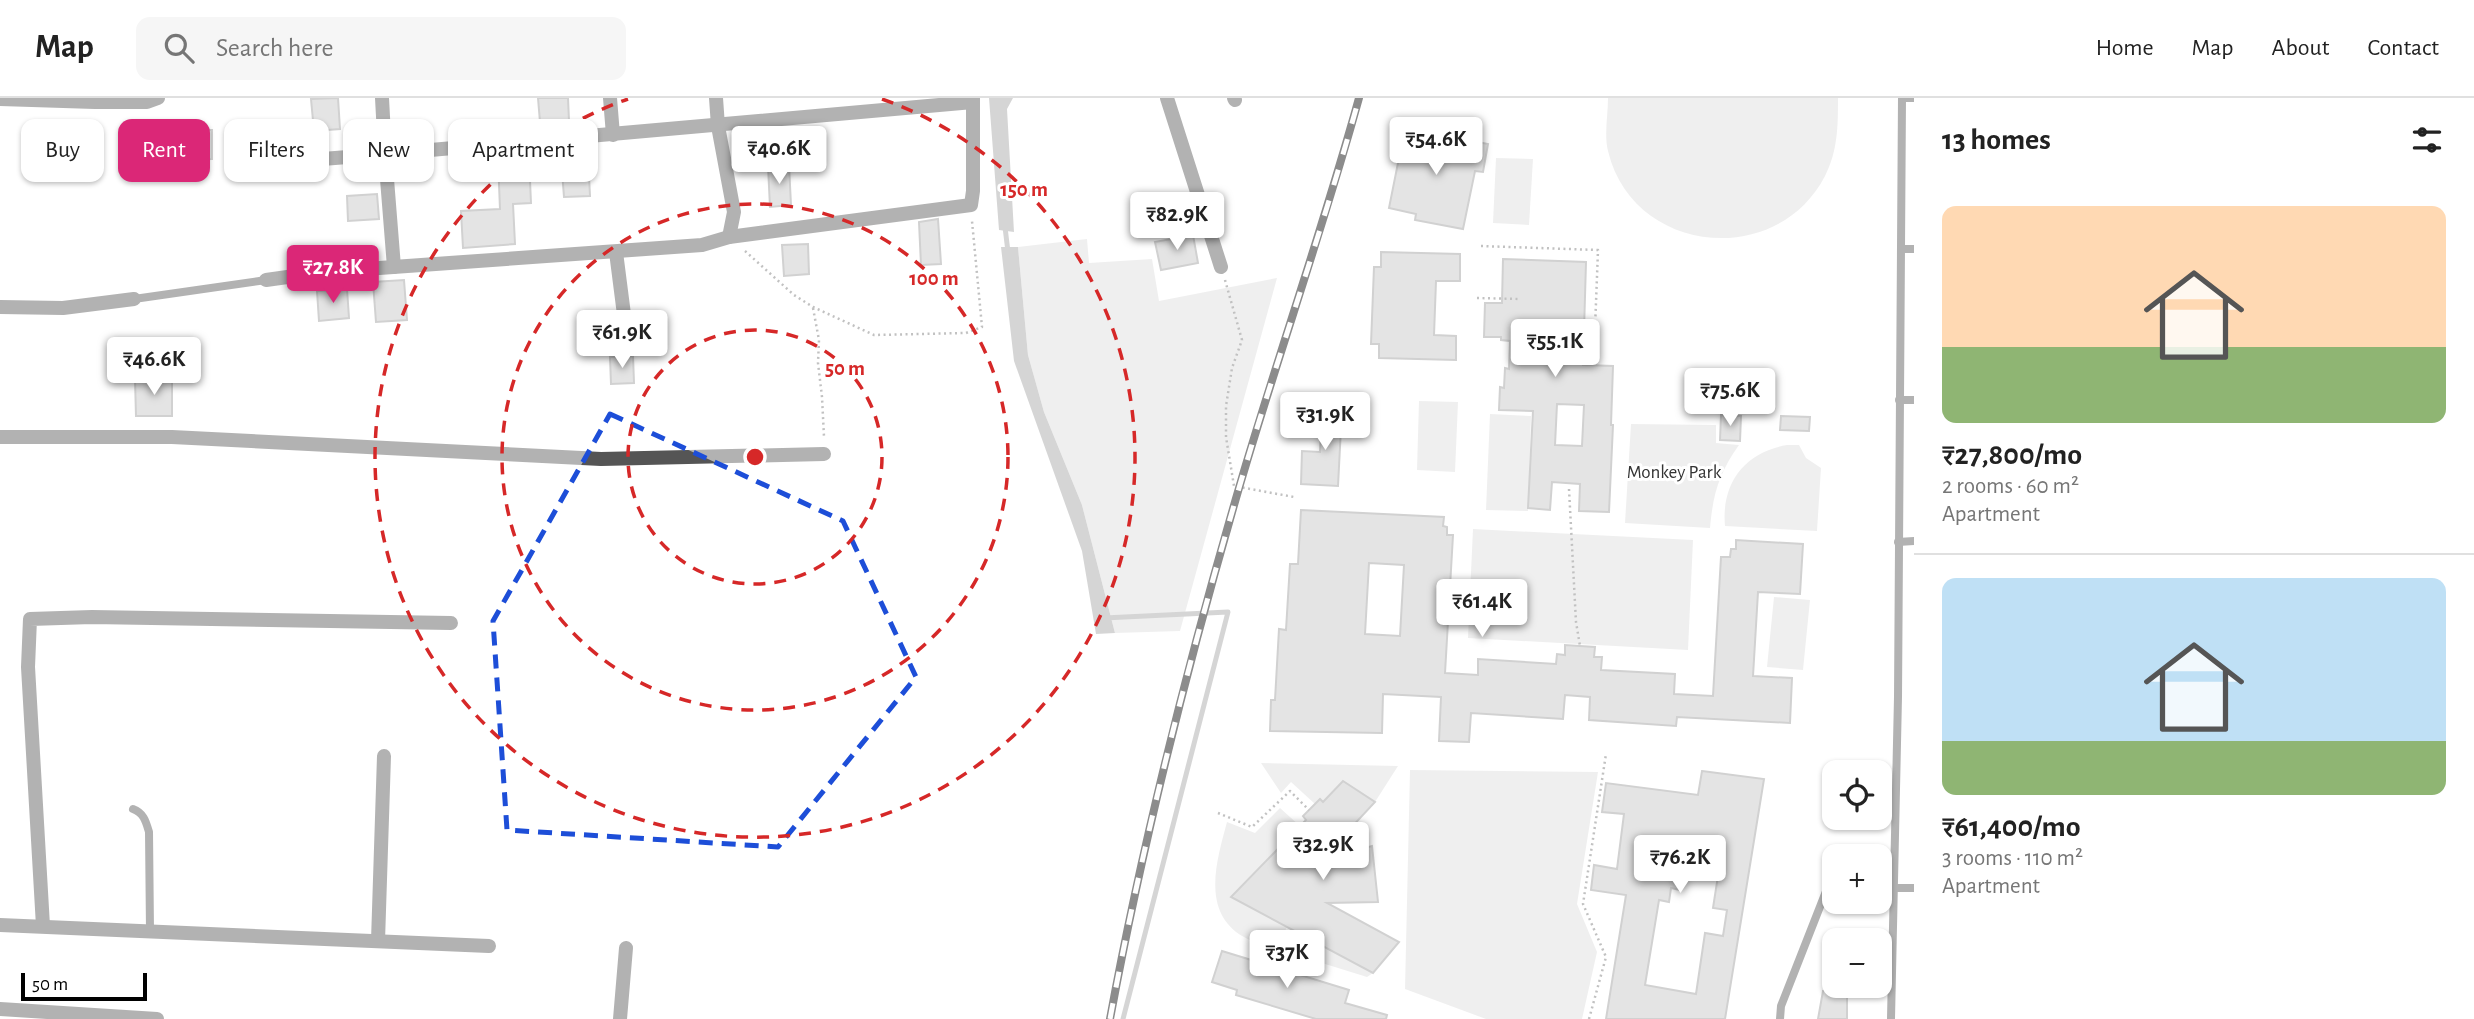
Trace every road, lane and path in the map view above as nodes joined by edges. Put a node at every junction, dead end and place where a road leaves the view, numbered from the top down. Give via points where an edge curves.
1 (158, 98) edge
2 (382, 98) edge
3 (610, 98) edge
4 (716, 98) edge
5 (853, 98) edge
6 (1167, 98) edge
7 (0, 99) edge
8 (1914, 99) edge
9 (973, 100) edge
10 (854, 114) junction
11 (383, 119) edge
12 (718, 126) junction
13 (613, 135) junction
14 (434, 150) edge
15 (387, 182) edge
16 (971, 205) junction
17 (729, 237) junction
18 (1481, 246) dead end
19 (1901, 249) junction
20 (1914, 249) edge
21 (616, 252) junction
22 (394, 267) junction
23 (1221, 267) joint
24 (266, 280) joint
25 (1477, 298) dead end
26 (134, 299) joint
27 (1521, 299) dead end
28 (0, 307) edge
29 (813, 307) junction
30 (627, 338) dead end
31 (1594, 355) dead end
32 (1899, 400) junction
33 (1914, 400) edge
34 (0, 437) edge
35 (824, 454) joint
36 (1569, 489) dead end
37 (1294, 497) dead end
38 (1898, 541) junction
39 (1914, 541) edge
40 (451, 623) dead end
41 (1580, 646) dead end
42 (1606, 754) dead end
43 (384, 756) dead end
44 (133, 809) dead end
45 (1309, 810) dead end
46 (1218, 813) dead end
47 (1894, 864) joint
48 (1894, 888) junction
49 (1914, 888) edge
50 (1822, 902) edge
51 (0, 925) edge
52 (43, 926) junction
53 (150, 931) junction
54 (378, 942) junction
55 (489, 946) dead end
56 (626, 948) dead end
57 (0, 1009) edge
58 (157, 1019) edge
59 (620, 1019) edge
60 (1589, 1019) edge
61 (1780, 1019) edge
62 (1891, 1019) edge

1 - 7 street via 147,102
2 - 11 street
3 - 13 street
4 - 12 street
5 - 10 street
6 - 23 street
8 - 19 lane via 1902,98
9 - 10 street
9 - 16 street
10 - 12 street
12 - 13 street
12 - 17 street via 734,212
13 - 14 street
15 - 22 street
16 - 17 street
16 - 29 path via 982,327 966,333 874,335
17 - 21 street via 702,245
17 - 29 path
18 - 31 path via 1598,250
19 - 20 lane
19 - 32 lane
21 - 22 street
21 - 30 street
22 - 24 street
23 - 37 path via 1242,340 1226,406 1234,486
24 - 26 lane
25 - 27 path
26 - 28 street via 63,308
29 - 35 path via 819,340
32 - 33 lane
32 - 38 lane
34 - 35 street via 172,437 601,459
36 - 41 path
38 - 39 lane
38 - 47 lane
40 - 52 street via 30,618
42 - 60 path via 1583,904 1606,957
43 - 54 street
44 - 53 lane via 145,819 149,832
45 - 46 path via 1290,791 1252,827
47 - 48 lane
48 - 49 lane
48 - 62 lane
50 - 61 lane
51 - 52 street
52 - 53 street
53 - 54 street
54 - 55 street
56 - 59 street
57 - 58 street

